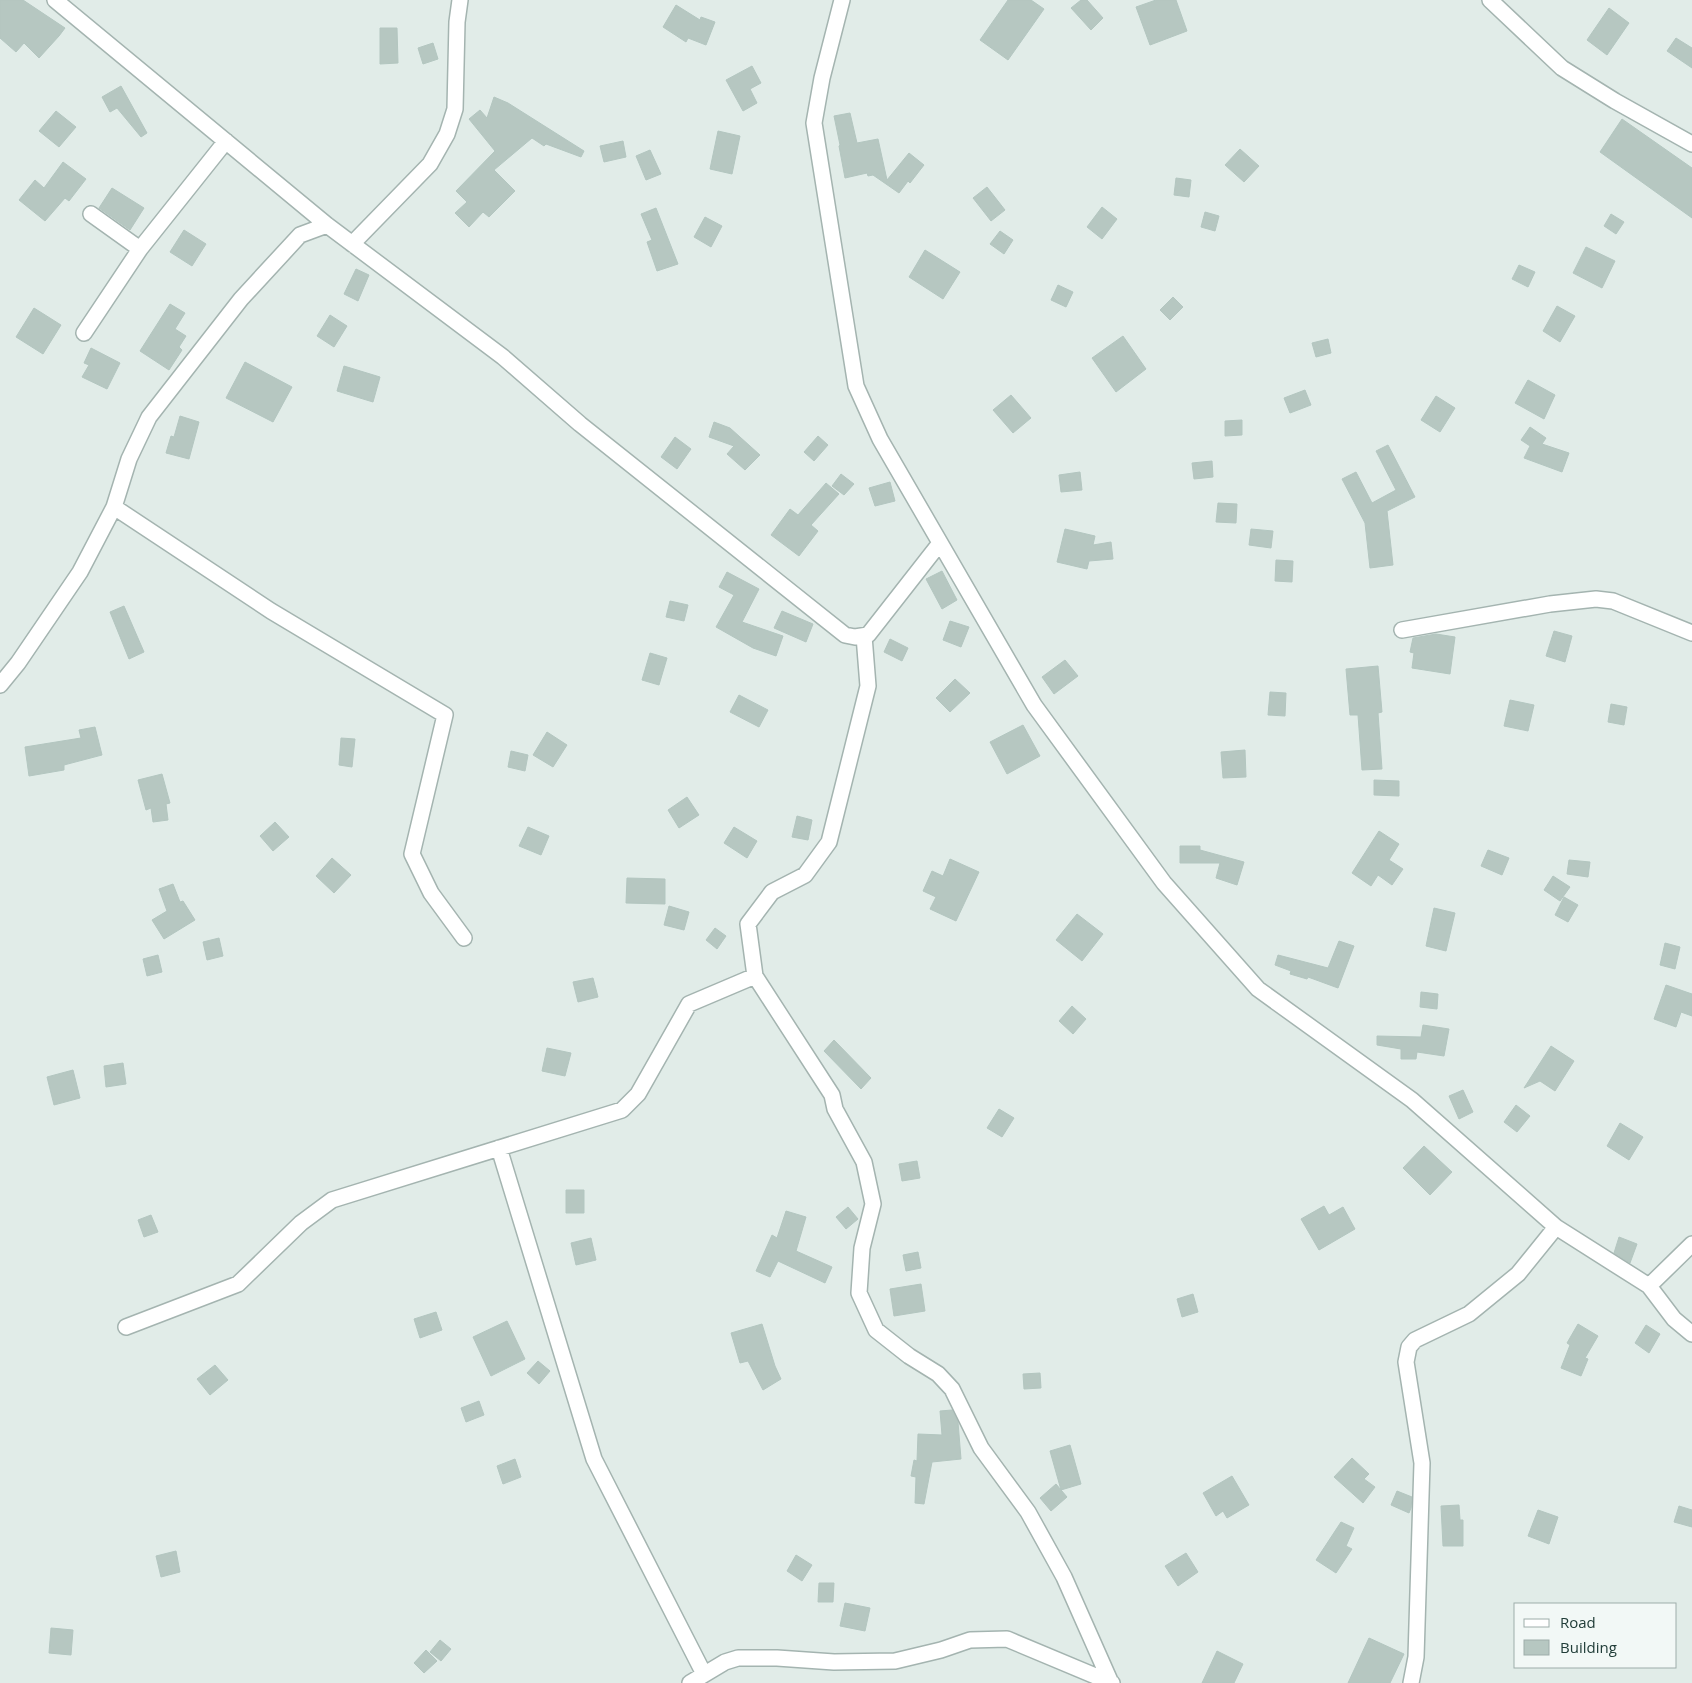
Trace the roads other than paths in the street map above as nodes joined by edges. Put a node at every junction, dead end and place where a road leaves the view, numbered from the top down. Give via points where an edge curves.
1 (55, 0) edge
2 (460, 0) edge
3 (842, 0) edge
4 (1490, 0) edge
5 (226, 141) junction
6 (1692, 144) edge
7 (91, 214) dead end
8 (327, 225) junction
9 (352, 244) junction
10 (140, 249) junction
11 (84, 333) dead end
12 (114, 507) junction
13 (940, 543) junction
14 (1402, 630) dead end
15 (1692, 634) edge
16 (864, 636) junction
17 (0, 685) edge
18 (464, 938) dead end
19 (755, 976) junction
20 (499, 1148) junction
21 (1556, 1227) junction
22 (1692, 1244) edge
23 (1648, 1286) junction
24 (126, 1327) dead end
25 (1692, 1334) edge
26 (704, 1674) junction
27 (690, 1683) edge
28 (1112, 1683) edge
29 (1411, 1683) edge

1 - 5 street
2 - 9 street via 455,109 447,134 430,164
3 - 13 street via 814,123 856,386 880,439
4 - 6 street via 1562,68
5 - 8 street
5 - 10 street
7 - 10 street
8 - 9 street
8 - 12 street via 300,235 241,299 149,417 129,459
9 - 16 street via 503,357 580,424 845,635
10 - 11 street
12 - 17 street via 80,572
12 - 18 street via 272,611 445,715 412,854 431,893
13 - 16 street
13 - 21 street via 1034,706 1164,883 1258,989 1412,1100
14 - 15 street via 1596,599 1613,601
16 - 19 street via 868,686 829,842 805,875 772,892 748,924
19 - 20 street via 689,1004 638,1094 622,1110
19 - 28 street via 832,1095 835,1109 864,1162 873,1204 862,1248 859,1293 876,1330 938,1374 952,1389 981,1448 1028,1512 1064,1578
20 - 24 street via 332,1200 301,1223 238,1284
20 - 26 street via 594,1459
21 - 23 street
21 - 29 street via 1518,1274 1490,1297 1469,1314 1409,1346 1406,1362 1422,1463 1416,1657
22 - 23 street
23 - 25 street via 1674,1319
26 - 27 street
26 - 28 street via 738,1658 894,1661 970,1640 1007,1640

